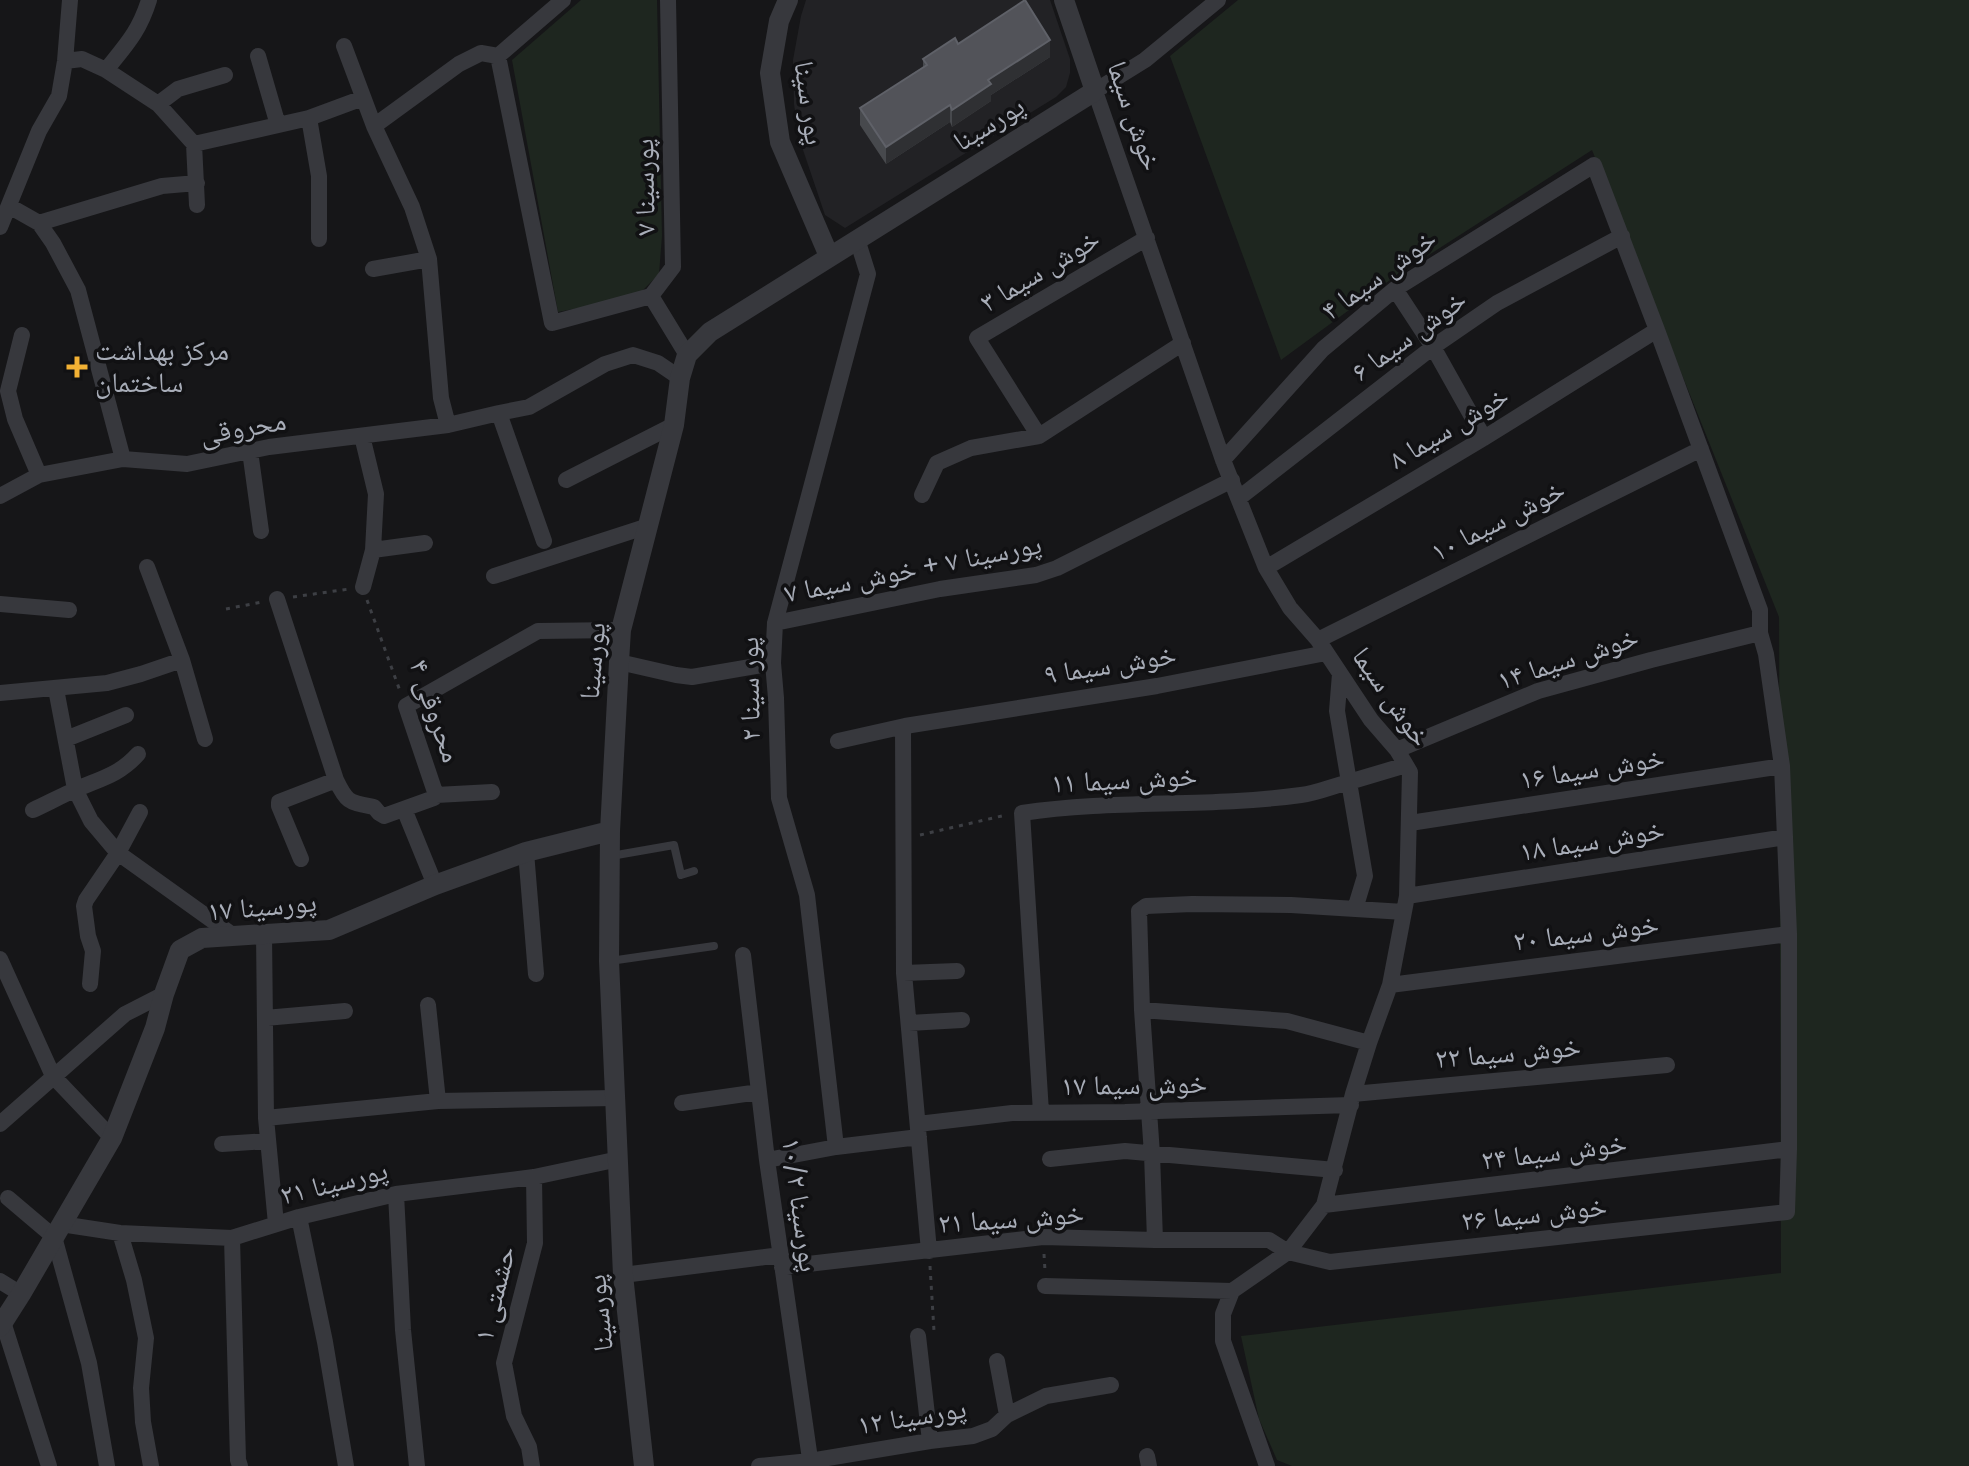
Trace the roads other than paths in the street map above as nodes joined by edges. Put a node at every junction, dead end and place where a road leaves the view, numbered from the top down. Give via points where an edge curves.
1 (70, 0) edge
2 (149, 0) edge
3 (563, 0) edge
4 (668, 0) edge
5 (788, 0) edge
6 (1064, 0) edge
7 (1218, 0) edge
8 (344, 46) dead end
9 (258, 56) dead end
10 (498, 56) junction
11 (65, 61) junction
12 (106, 70) junction
13 (225, 75) dead end
14 (1095, 91) junction
15 (363, 98) junction
16 (158, 104) junction
17 (309, 118) junction
18 (278, 125) junction
19 (374, 126) junction
20 (194, 144) junction
21 (197, 183) junction
22 (197, 205) dead end
23 (9, 206) junction
24 (39, 223) junction
25 (0, 227) edge
26 (1622, 236) junction
27 (1147, 238) junction
28 (319, 239) dead end
29 (857, 239) junction
30 (829, 256) junction
31 (429, 259) junction
32 (373, 269) dead end
33 (1395, 289) junction
34 (651, 296) junction
35 (1657, 330) junction
36 (22, 335) dead end
37 (1183, 343) junction
38 (1433, 347) junction
39 (687, 355) junction
40 (680, 378) junction
41 (499, 413) junction
42 (448, 425) junction
43 (674, 425) junction
44 (362, 436) junction
45 (1039, 436) junction
46 (1484, 438) junction
47 (1701, 449) junction
48 (250, 451) junction
49 (123, 459) junction
50 (1223, 460) junction
51 (39, 475) junction
52 (566, 480) dead end
53 (1232, 480) junction
54 (922, 495) dead end
55 (0, 496) edge
56 (1239, 498) junction
57 (648, 526) junction
58 (261, 531) dead end
59 (544, 541) dead end
60 (425, 543) dead end
61 (373, 550) junction
62 (147, 567) dead end
63 (1266, 568) junction
64 (494, 576) dead end
65 (363, 587) road end
66 (277, 599) dead end
67 (0, 604) edge
68 (69, 610) dead end
69 (775, 623) junction
70 (621, 630) junction
71 (1760, 633) junction
72 (1322, 647) junction
73 (182, 660) junction
74 (619, 662) junction
75 (773, 663) junction
76 (1340, 674) junction
77 (56, 689) junction
78 (0, 693) edge
79 (126, 715) dead end
80 (903, 727) junction
81 (66, 739) junction
82 (205, 739) dead end
83 (838, 741) dead end
84 (1397, 750) junction
85 (138, 754) dead end
86 (1406, 765) junction
87 (1782, 766) junction
88 (336, 780) junction
89 (1349, 782) junction
90 (75, 789) junction
91 (492, 792) dead end
92 (436, 795) junction
93 (404, 809) junction
94 (33, 810) dead end
95 (140, 812) dead end
96 (1410, 823) junction
97 (610, 831) junction
98 (1785, 837) junction
99 (526, 852) junction
100 (118, 853) junction
101 (610, 857) junction
102 (301, 859) dead end
103 (694, 871) dead end
104 (435, 885) junction
105 (1406, 904) junction
106 (1355, 909) junction
107 (264, 933) junction
108 (1789, 934) junction
109 (234, 936) junction
110 (714, 946) dead end
111 (743, 955) dead end
112 (0, 959) edge
113 (609, 961) junction
114 (957, 971) dead end
115 (904, 973) junction
116 (536, 974) dead end
117 (90, 984) dead end
118 (1390, 985) junction
119 (164, 994) junction
120 (428, 1005) dead end
121 (1142, 1010) junction
122 (345, 1011) dead end
123 (265, 1018) junction
124 (962, 1020) dead end
125 (909, 1023) junction
126 (1369, 1043) junction
127 (1667, 1065) dead end
128 (53, 1076) junction
129 (759, 1092) junction
130 (616, 1098) junction
131 (1352, 1100) junction
132 (438, 1101) junction
133 (682, 1103) dead end
134 (1041, 1112) junction
135 (1148, 1112) junction
136 (266, 1118) junction
137 (0, 1124) edge
138 (919, 1130) junction
139 (112, 1138) junction
140 (268, 1141) junction
141 (222, 1144) dead end
142 (836, 1147) junction
143 (1789, 1149) junction
144 (1152, 1154) junction
145 (619, 1159) junction
146 (1050, 1159) dead end
147 (767, 1160) junction
148 (1335, 1170) junction
149 (534, 1177) junction
150 (396, 1194) junction
151 (8, 1198) dead end
152 (1324, 1205) junction
153 (299, 1217) junction
154 (276, 1224) junction
155 (58, 1231) junction
156 (120, 1233) junction
157 (232, 1238) junction
158 (1155, 1240) junction
159 (929, 1251) junction
160 (1288, 1252) junction
161 (782, 1261) junction
162 (623, 1275) junction
163 (0, 1281) edge
164 (1045, 1286) road end
165 (1232, 1291) junction
166 (21, 1294) junction
167 (2, 1324) edge
168 (918, 1336) road end
169 (997, 1361) dead end
170 (1111, 1385) dead end
171 (1007, 1415) junction
172 (930, 1441) junction
173 (811, 1463) edge
174 (49, 1466) edge
175 (107, 1466) edge
176 (151, 1466) edge
177 (240, 1466) edge
178 (346, 1466) edge
179 (417, 1466) edge
180 (532, 1466) edge
181 (644, 1466) edge
182 (759, 1466) edge
183 (1267, 1466) edge

1 - 11 street
2 - 12 street via 143,21
3 - 10 street
4 - 34 street, پورسینا ۷ via 673,267
5 - 30 street, پور سینا via 770,73 780,142
6 - 14 street, خوش سیما
7 - 14 street via 1145,60
8 - 15 street
9 - 18 street
10 - 19 street via 481,53 459,64
10 - 34 street via 552,323
11 - 12 street via 82,59
11 - 23 street via 59,96
12 - 16 street
13 - 16 street via 178,89
14 - 27 street, خوش سیما
14 - 29 street, پورسینا
15 - 17 street
15 - 19 street
16 - 20 street
17 - 18 street
17 - 28 street via 319,176
18 - 20 street
19 - 31 street via 412,207
20 - 21 street
21 - 22 street
21 - 24 street via 162,186
23 - 24 street
23 - 25 street
24 - 49 street via 78,290
26 - 33 street, خوش سیما ۴ via 1594,165
26 - 35 street
26 - 38 street, خوش سیما ۶ via 1497,303
27 - 37 street, خوش سیما
27 - 45 street, خوش سیما ۳ via 977,338
29 - 30 street, پورسینا
29 - 69 street, پور سینا ۲ via 868,274
30 - 39 street, پورسینا via 710,332
31 - 32 street
31 - 42 street
33 - 38 street
33 - 50 street, خوش سیما ۴ via 1323,349
34 - 39 street
35 - 46 street, خوش سیما ۸
35 - 47 street
36 - 51 street via 8,391
37 - 45 street
37 - 50 street, خوش سیما
38 - 46 street
38 - 56 street, خوش سیما ۶
39 - 40 street, پورسینا
40 - 41 street, محروقی via 633,355 605,364 529,407
40 - 43 street, پورسینا
41 - 42 street, محروقی
41 - 59 street
42 - 44 street, محروقی
43 - 52 street
43 - 57 street, پورسینا
44 - 48 street, محروقی
44 - 61 street via 376,494
45 - 54 street via 971,448 937,463
46 - 63 street, خوش سیما ۸
47 - 71 street via 1760,610
47 - 72 street, خوش سیما ۱۰
48 - 49 street, محروقی via 187,464
48 - 58 street
49 - 51 street, محروقی
50 - 53 street, خوش سیما
51 - 55 street, محروقی
53 - 56 street, خوش سیما
53 - 69 street, پورسینا ۷ + خوش سیما ۷ via 1036,575
56 - 63 street, خوش سیما
57 - 64 street
57 - 70 street, پورسینا
60 - 61 street
61 - 65 street
62 - 73 street
63 - 72 street, خوش سیما
66 - 88 street
67 - 68 street
69 - 75 street, پور سینا ۲
70 - 74 street, پورسینا
70 - 92 street, محروقی ۴ via 538,631 406,706
71 - 84 street, خوش سیما ۱۴ via 1538,691
71 - 87 street
72 - 76 street, خوش سیما
72 - 80 street, خوش سیما ۹ via 1157,686
73 - 77 street via 107,683
73 - 82 street
74 - 75 street via 692,677
74 - 97 street, پورسینا
75 - 142 street, پور سینا ۲ via 779,798 807,895
76 - 84 street, خوش سیما
76 - 89 street via 1337,711
77 - 78 street
77 - 81 street
79 - 81 street
80 - 83 street, خوش سیما ۹
80 - 115 street
81 - 90 street
84 - 86 street, خوش سیما
85 - 90 street via 111,776
86 - 89 street, خوش سیما ۱۱
86 - 96 street, خوش سیما
87 - 96 street, خوش سیما ۱۶
87 - 98 street
88 - 93 street, محروقی ۴ via 347,800 374,807 384,816
88 - 102 street via 279,802
89 - 106 street via 1365,876
89 - 134 street, خوش سیما ۱۱ via 1303,795 1063,806 1022,813
90 - 94 street
90 - 100 street via 91,821
91 - 92 street
92 - 93 street, محروقی ۴
93 - 104 street
95 - 100 street
96 - 105 street, خوش سیما
97 - 99 street, پورسینا ۱۷
97 - 101 street, پورسینا
98 - 105 street, خوش سیما ۱۸
98 - 108 street
99 - 104 street, پورسینا ۱۷
99 - 116 street
100 - 109 street
100 - 117 street via 84,906 93,951
101 - 103 lane via 674,845 681,875
101 - 113 street, پورسینا
104 - 107 street, پورسینا ۱۷ via 329,930
105 - 106 street, خوش سیما ۱۸
105 - 118 street, خوش سیما
106 - 121 street, خوش سیما ۱۸ via 1146,906 1139,911
107 - 109 street, پورسینا ۱۷
107 - 123 street
108 - 118 street, خوش سیما ۲۰
108 - 143 street
109 - 119 street, پورسینا ۱۷ via 202,938 180,950
110 - 113 lane
111 - 129 street, پورسینا ۱۰/۲
112 - 128 street
113 - 130 street, پورسینا
114 - 115 street
115 - 125 street
118 - 126 street, خوش سیما
119 - 128 street via 125,1014
119 - 139 street, پورسینا ۱۷
120 - 132 street
121 - 126 street via 1287,1021
121 - 135 street
122 - 123 street
123 - 136 street
124 - 125 street
125 - 138 street
126 - 131 street, خوش سیما
127 - 131 street, خوش سیما ۲۲
128 - 137 street
128 - 139 street
129 - 133 street
129 - 147 street, پورسینا ۱۰/۲
130 - 132 street
130 - 145 street, پورسینا
131 - 135 street, خوش سیما ۱۷
131 - 148 street, خوش سیما
132 - 136 street
134 - 135 street, خوش سیما ۱۷
134 - 138 street, خوش سیما ۱۷
135 - 144 street
136 - 140 street
138 - 142 street, خوش سیما ۱۷
138 - 159 street
139 - 155 street, پورسینا ۱۷
140 - 141 street
140 - 154 street
142 - 147 street, خوش سیما ۱۷
143 - 152 street, خوش سیما ۲۴
143 - 160 street, خوش سیما ۲۶ via 1787,1212 1330,1262
144 - 146 street via 1125,1151
144 - 148 street
144 - 158 street
145 - 149 street, پورسینا ۲۱
145 - 162 street, پورسینا
147 - 161 street, پورسینا ۱۰/۲
148 - 152 street, خوش سیما
149 - 150 street, پورسینا ۲۱
149 - 180 street, حشمتی ۱ via 535,1243 504,1363 514,1416
150 - 153 street, پورسینا ۲۱
150 - 179 street
151 - 155 street
152 - 160 street, خوش سیما
153 - 154 street, پورسینا ۲۱
153 - 178 street
154 - 157 street, پورسینا ۲۱
155 - 156 street, پورسینا ۲۱
155 - 166 street, پورسینا ۱۷
155 - 175 street
156 - 157 street, پورسینا ۲۱
156 - 176 street via 146,1338 141,1388
157 - 177 street
158 - 159 street, خوش سیما ۲۱ via 1043,1237
158 - 160 street, خوش سیما ۲۱ via 1269,1240
159 - 161 street, خوش سیما ۲۱
160 - 165 street, خوش سیما
161 - 162 street, خوش سیما ۲۱
161 - 173 street, پورسینا ۱۰/۲
162 - 181 street, پورسینا
163 - 166 street
164 - 165 street
165 - 183 street via 1223,1314 1223,1341
166 - 167 street, پورسینا ۱۷
167 - 174 street
168 - 172 street
169 - 171 street
170 - 171 street, پورسینا ۱۲ via 1046,1396
171 - 172 street, پورسینا ۱۲ via 992,1429 973,1436
172 - 173 street, پورسینا ۱۲
173 - 182 street, پورسینا ۱۲

